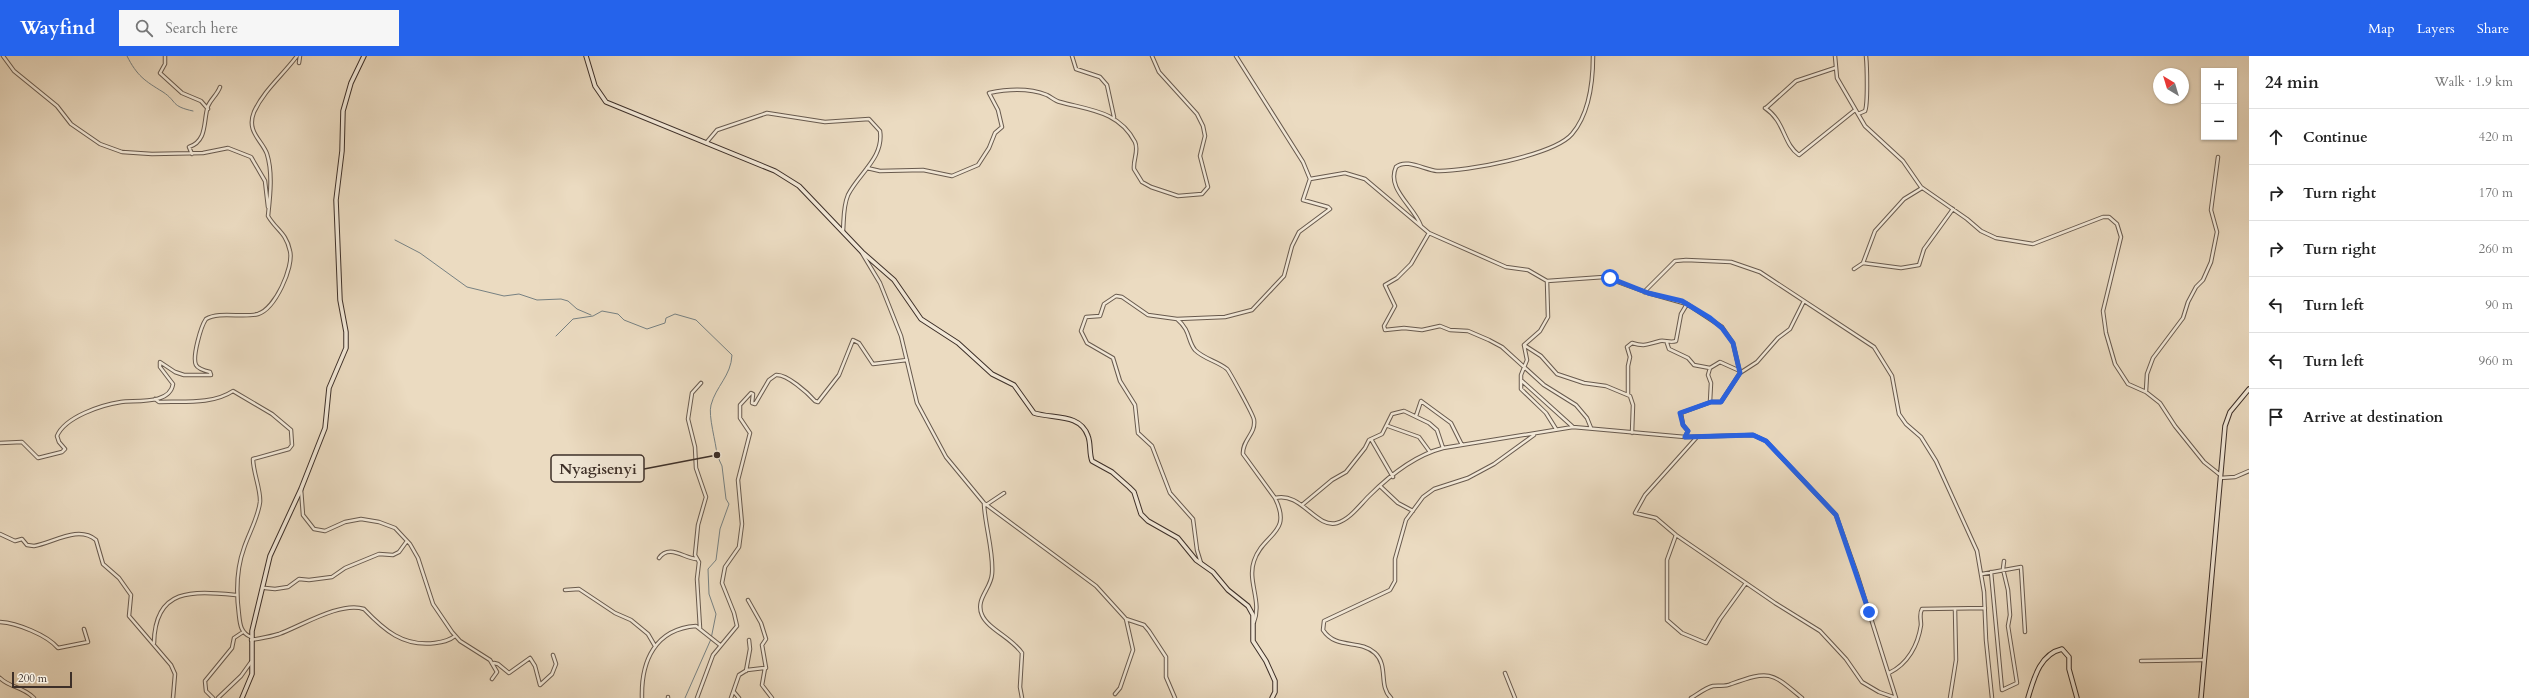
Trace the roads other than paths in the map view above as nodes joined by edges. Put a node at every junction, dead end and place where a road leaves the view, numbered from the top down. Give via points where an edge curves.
1 (3, 56) edge
2 (166, 56) edge
3 (298, 56) edge
4 (364, 56) edge
5 (586, 56) edge
6 (1072, 56) edge
7 (1152, 56) edge
8 (1236, 56) edge
9 (1835, 56) edge
10 (1866, 56) edge
11 (1594, 57) edge
12 (298, 63) dead end
13 (1835, 68) junction
14 (220, 87) dead end
15 (208, 109) junction
16 (1855, 110) junction
17 (1858, 114) junction
18 (1114, 118) junction
19 (706, 143) junction
20 (192, 154) junction
21 (2218, 157) dead end
22 (867, 168) junction
23 (1310, 179) junction
24 (1922, 188) junction
25 (1953, 209) junction
26 (268, 210) junction
27 (1421, 226) junction
28 (842, 232) junction
29 (1429, 233) junction
30 (862, 252) junction
31 (1863, 263) junction
32 (1854, 269) dead end
33 (1547, 281) junction
34 (1644, 292) junction
35 (1804, 301) junction
36 (1687, 304) junction
37 (1177, 319) junction
38 (1667, 343) junction
39 (1524, 345) junction
40 (907, 360) junction
41 (1524, 367) junction
42 (1710, 368) junction
43 (1740, 372) junction
44 (1521, 381) junction
45 (701, 383) dead end
46 (2249, 389) edge
47 (2146, 392) junction
48 (1628, 394) junction
49 (155, 399) junction
50 (1710, 402) junction
51 (1416, 416) junction
52 (1388, 426) junction
53 (1573, 427) junction
54 (1592, 428) junction
55 (1556, 429) junction
56 (1632, 433) junction
57 (1534, 435) junction
58 (1685, 437) junction
59 (1697, 438) junction
60 (1371, 439) junction
61 (0, 443) edge
62 (1462, 445) junction
63 (1443, 448) junction
64 (1430, 452) junction
65 (2249, 471) edge
66 (2219, 476) junction
67 (1393, 477) junction
68 (1381, 487) junction
69 (301, 489) junction
70 (1004, 493) dead end
71 (1274, 498) junction
72 (984, 504) junction
73 (1302, 505) junction
74 (1413, 510) junction
75 (0, 534) edge
76 (1676, 535) junction
77 (407, 541) junction
78 (659, 558) dead end
79 (696, 559) junction
80 (2004, 561) dead end
81 (1201, 563) junction
82 (2003, 569) junction
83 (1991, 572) junction
84 (1982, 574) junction
85 (1746, 583) junction
86 (265, 588) dead end
87 (565, 590) dead end
88 (237, 595) junction
89 (748, 600) dead end
90 (1985, 608) junction
91 (1956, 609) junction
92 (1126, 619) junction
93 (0, 622) edge
94 (1253, 624) junction
95 (700, 628) junction
96 (84, 629) dead end
97 (243, 632) junction
98 (2024, 632) dead end
99 (455, 636) junction
100 (251, 639) junction
101 (749, 640) dead end
102 (154, 644) junction
103 (655, 646) junction
104 (720, 646) junction
105 (553, 655) dead end
106 (2204, 660) junction
107 (2140, 661) dead end
108 (251, 662) junction
109 (494, 663) junction
110 (766, 668) junction
111 (746, 671) junction
112 (1505, 673) dead end
113 (1889, 673) junction
114 (0, 678) edge
115 (492, 679) dead end
116 (734, 692) junction
117 (1115, 694) dead end
118 (34, 698) edge
119 (173, 698) edge
120 (212, 698) edge
121 (218, 698) edge
122 (242, 698) edge
123 (642, 698) edge
124 (697, 698) edge
125 (731, 698) edge
126 (739, 698) edge
127 (772, 698) edge
128 (1022, 698) edge
129 (1175, 698) edge
130 (1272, 698) edge
131 (1391, 698) edge
132 (1516, 698) edge
133 (1691, 698) edge
134 (1802, 698) edge
135 (1896, 698) edge
136 (1950, 698) edge
137 (1992, 698) edge
138 (2028, 698) edge
139 (2077, 698) edge
140 (2201, 698) edge

1 - 20 street via 14,71 57,106 71,124 100,144 122,152
2 - 15 street via 165,64 160,70 162,75 182,93 201,101
3 - 12 street
3 - 26 street via 272,84 253,117 255,137 267,154
4 - 69 main road via 351,83 342,111 342,151 336,200 340,300 346,348 329,388 325,428
5 - 19 main road via 595,86 606,102
6 - 18 street via 1076,69 1100,77 1107,85
7 - 18 street via 1159,72 1197,114 1203,126 1205,136 1200,156 1208,182 1206,190 1200,195 1178,196 1142,182 1134,167 1137,149 1135,143
8 - 23 street via 1296,150
9 - 13 street
10 - 17 street via 1866,106 1865,112
11 - 27 street via 1585,108 1576,129 1561,142 1518,158 1482,167 1438,171 1405,163 1396,167 1393,175 1395,185
13 - 16 street via 1840,84
13 - 16 street via 1796,81 1766,108 1780,122 1789,143 1799,155
14 - 15 street
15 - 20 street via 204,131 196,143 189,147
16 - 17 street
17 - 24 street via 1870,132 1903,161
18 - 22 street via 1029,90 989,93 998,110 1002,127 994,133 986,153 974,168 952,176 942,176 923,170 880,171
19 - 22 street via 716,130 767,113 825,122 868,118 881,133 875,159
19 - 28 main road via 775,171 792,181
20 - 26 street via 228,148 251,157 265,180
21 - 47 street via 2211,210 2217,232 2211,262 2203,280 2192,294 2183,318 2153,358 2146,374
22 - 28 street via 848,196 843,209
23 - 27 street via 1345,173 1365,179
23 - 37 street via 1303,200 1330,209 1299,232 1292,246 1284,276 1259,304 1252,310 1225,317
24 - 25 street
24 - 31 street via 1904,199 1876,230
25 - 31 street via 1927,244 1919,265 1901,268
25 - 47 street via 1986,233 2028,244 2103,217 2109,217 2114,221 2121,237 2105,301 2103,321 2110,353 2120,374 2131,386
26 - 49 street via 268,216 281,230 291,258 285,279 273,302 257,314 206,319 195,353 198,368 211,375 184,375 160,362 160,367 173,384 170,391
27 - 29 street
28 - 30 main road
29 - 33 street via 1506,267 1528,270
29 - 41 street via 1409,266 1385,285 1395,306 1384,326 1386,330 1422,330 1436,326 1468,331 1499,344
30 - 40 street via 882,288 901,336
30 - 81 main road via 897,282 921,319 958,343 992,374 1014,385 1034,413 1066,417 1082,427 1088,436 1092,461 1112,472 1129,487 1134,492 1141,514 1148,521 1178,538
31 - 32 street
33 - 34 street via 1604,277
33 - 39 street via 1545,290 1549,307 1546,321 1540,331
34 - 35 street via 1675,262 1722,260 1754,269
34 - 36 street
35 - 43 street via 1790,329 1778,338 1757,362
35 - 84 street via 1863,338 1882,356 1895,384 1899,414 1921,437 1940,470 1972,540
36 - 38 street via 1681,314 1676,341
36 - 43 street via 1722,328 1733,343
37 - 71 street via 1188,330 1196,351 1227,369 1237,389 1248,403 1254,417 1254,426 1244,445 1244,454
37 - 81 street via 1148,315 1122,297 1116,296 1104,304 1100,316 1086,317 1081,331 1090,346 1106,352 1113,358 1120,381 1135,405 1138,433 1152,446 1170,492 1193,519 1196,547
38 - 42 street via 1669,350 1688,358 1694,365
38 - 48 street via 1661,341 1647,346 1632,343 1627,348 1630,357
39 - 41 street via 1527,360
39 - 48 street via 1540,356 1557,374
40 - 72 street via 915,398 924,418 946,457
40 - 104 street via 875,364 859,343 853,340 839,375 818,402 784,375 776,375 769,380 755,404 752,403 751,393 741,404 738,409 740,418 750,433 738,480 741,538 736,554 725,567 722,582 737,622 734,630
41 - 44 street
41 - 54 street via 1548,388 1576,405
42 - 43 street via 1720,362
42 - 50 street
43 - 50 street via 1723,401
44 - 53 street
44 - 55 street via 1522,391 1546,412
45 - 79 street via 692,393 688,414 696,468 706,497 698,525
46 - 66 main road via 2226,419
47 - 66 street via 2160,403 2204,462
48 - 56 street via 1633,405
49 - 61 street via 121,402 72,420 57,436 65,450 40,458 22,442
49 - 88 street via 159,402 202,401 216,399 232,391 272,414 291,430 290,449 253,459 260,502 237,574
50 - 58 street via 1680,413 1683,425 1688,431
51 - 52 street via 1404,411 1392,414 1388,419
51 - 62 street via 1421,401 1451,423
51 - 63 street via 1435,427
52 - 60 street via 1382,434
52 - 64 street via 1419,437
53 - 54 street
53 - 55 street
54 - 56 street
55 - 57 street
56 - 58 street
57 - 62 street
57 - 74 street via 1512,452 1468,478 1434,489
58 - 59 street
59 - 76 street via 1645,495 1635,513 1656,518
59 - 113 street via 1759,436 1831,508 1844,536
60 - 67 street
60 - 73 street via 1346,472
62 - 63 street
63 - 64 street
64 - 67 street
65 - 66 street via 2235,477
66 - 106 main road
67 - 68 street
68 - 73 street via 1352,514 1333,524 1323,522
68 - 74 street via 1398,503
69 - 77 street via 303,515 314,529 324,532 345,522 361,519 390,525
69 - 100 main road via 270,556
70 - 72 street
71 - 73 street via 1282,496
71 - 94 street via 1281,513 1279,528 1261,547 1252,567 1257,605
72 - 92 street via 1096,586
72 - 128 street via 993,573 980,604 981,613 985,620 1005,635 1022,653
74 - 131 street via 1403,528 1395,559 1395,581 1390,590 1327,619 1323,627 1326,635 1335,642 1363,647 1376,654 1384,668 1384,688
75 - 102 street via 16,541 22,539 27,545 34,546 69,536 94,538 98,542 106,568 119,578 131,595 129,616
76 - 85 street
76 - 85 street via 1667,560 1667,620 1680,631 1706,643
77 - 86 street via 399,552 393,555 379,554 345,568 332,577 309,580 299,578 288,587 275,590
77 - 99 street via 423,570 433,604
78 - 79 street via 669,552 682,553
79 - 95 street via 699,562 697,579
80 - 82 street
81 - 94 main road via 1213,572 1228,590 1245,602 1252,612
82 - 83 street
82 - 83 street via 2008,590 2008,626 2017,683 2002,690
82 - 98 street via 2021,567
83 - 84 street
84 - 90 street
85 - 135 street via 1820,631 1846,659 1862,682
87 - 103 street via 579,590 631,620 648,634
88 - 97 street
88 - 102 street via 198,591 174,598 157,619
89 - 110 street via 761,622 766,639 762,645
90 - 91 street
90 - 137 street
91 - 113 street via 1922,609 1914,649 1901,667
91 - 136 street via 1956,660
92 - 117 street via 1132,650 1120,688
92 - 129 street via 1144,626 1163,650 1166,657 1166,677
93 - 96 street via 14,624 49,639 58,648 88,642
94 - 130 main road via 1253,641 1275,681
95 - 103 street via 693,626 671,632
95 - 104 street
97 - 100 street
97 - 120 street via 234,638 232,648 205,681 206,691
99 - 100 street via 446,641 426,644 406,641 392,634 360,607 335,610 272,636
99 - 109 street
100 - 108 main road
101 - 111 street via 750,658
102 - 119 street via 175,674
103 - 123 street via 645,662
104 - 124 street via 713,655
105 - 109 street via 555,669 540,685 530,658 509,673
106 - 107 street
106 - 140 main road
108 - 121 street via 241,676
108 - 122 main road via 252,674
109 - 115 street via 497,672
110 - 111 street
110 - 127 street via 762,684
111 - 116 street via 738,676
112 - 132 street
113 - 135 street
114 - 118 street via 7,685 26,691
116 - 125 street
116 - 126 street
133 - 134 street via 1710,687 1731,685 1748,677 1762,675 1782,680
138 - 139 main road via 2043,660 2062,649 2069,657 2069,669

